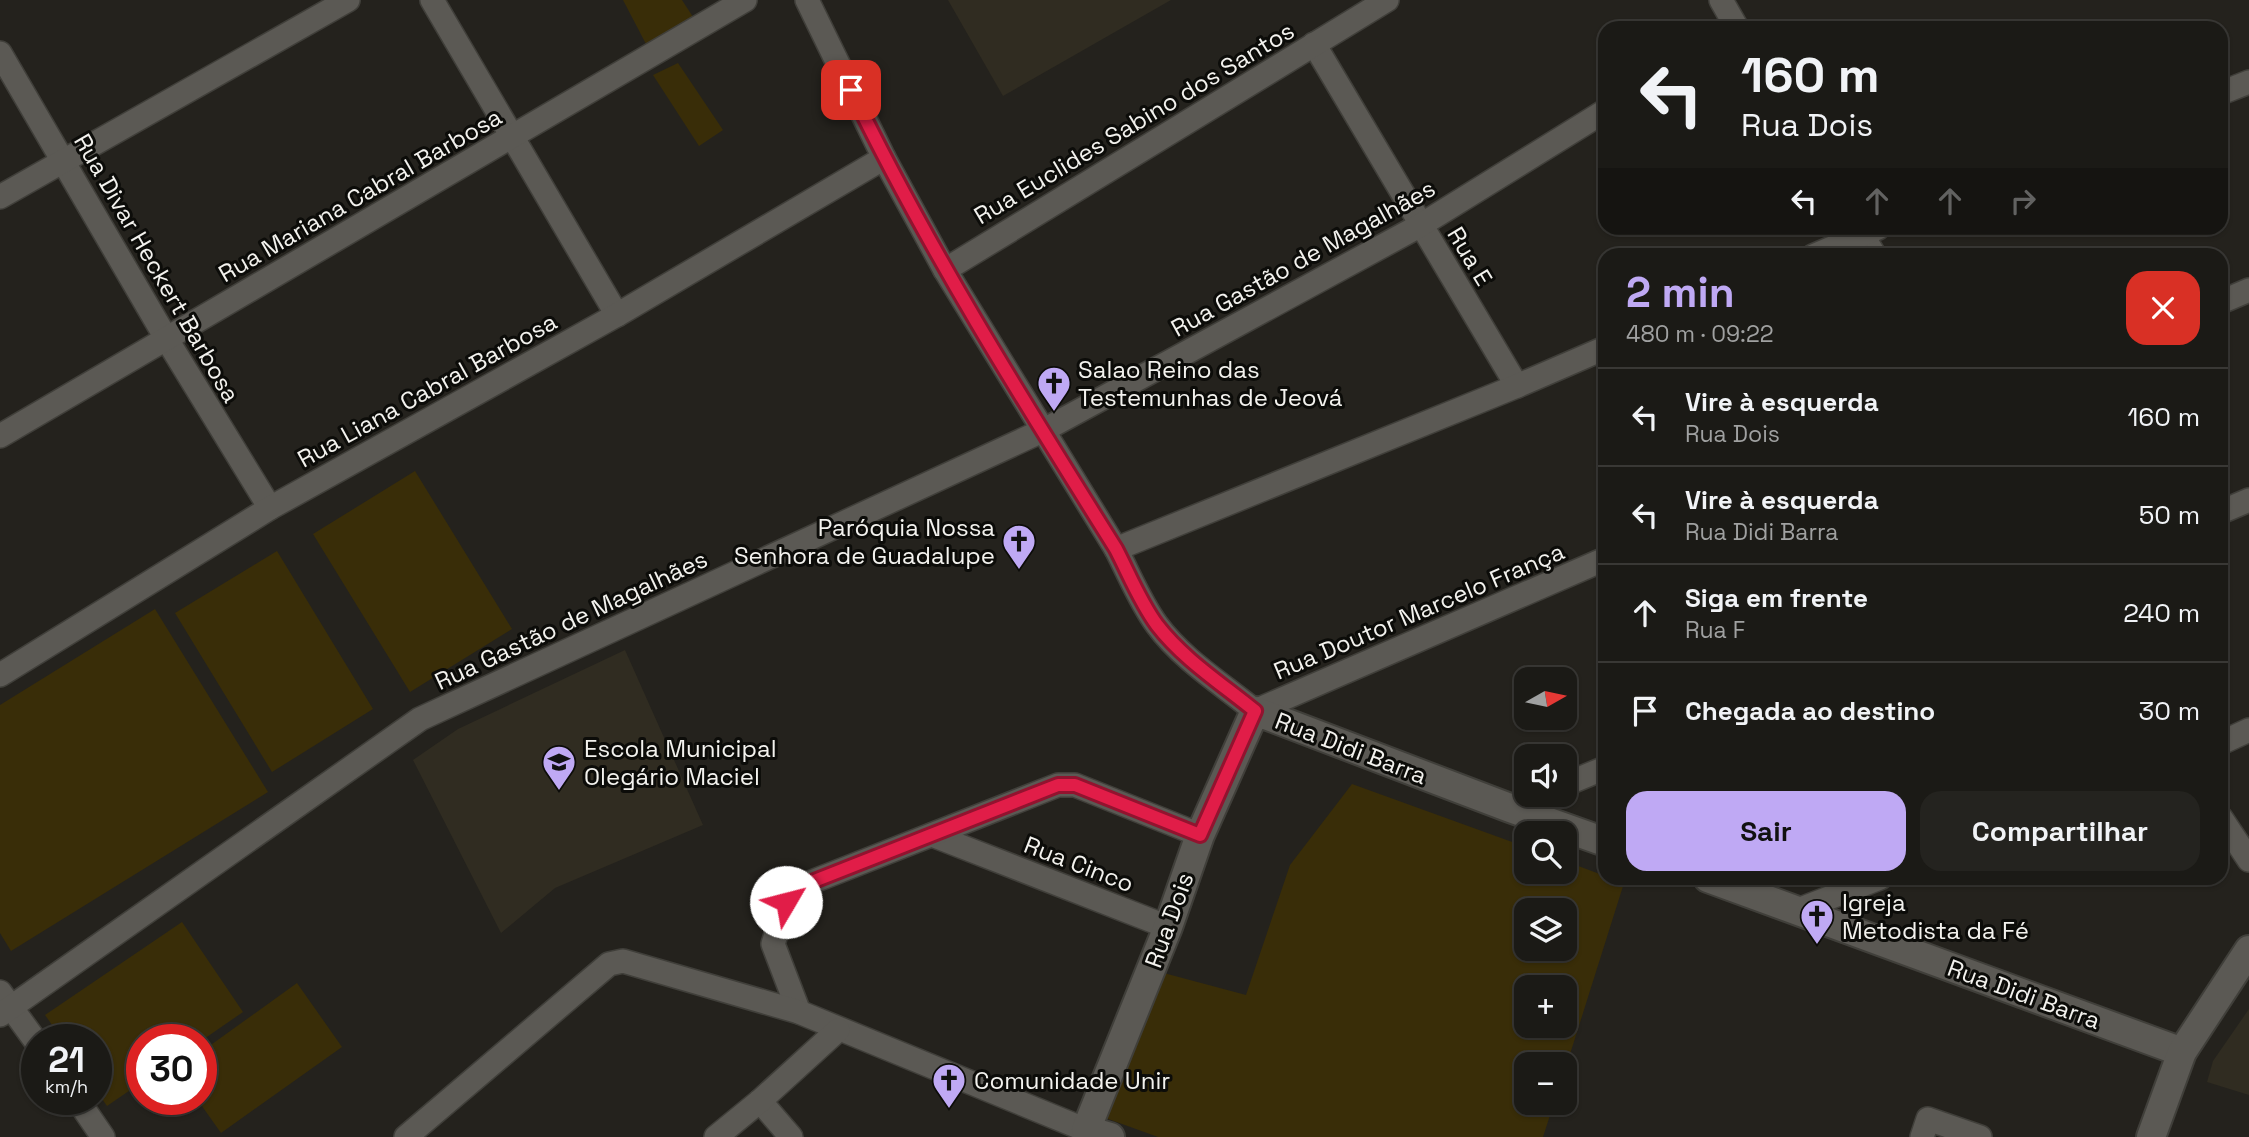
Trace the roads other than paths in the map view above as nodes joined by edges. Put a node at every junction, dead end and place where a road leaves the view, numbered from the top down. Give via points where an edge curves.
1 (348, 0) edge
2 (432, 0) edge
3 (746, 0) edge
4 (807, 0) edge
5 (1387, 0) edge
6 (1721, 0) edge
7 (1733, 21) edge
8 (1314, 44) junction
9 (0, 54) edge
10 (2249, 82) edge
11 (2228, 90) edge
12 (1598, 115) edge
13 (514, 136) junction
14 (884, 158) junction
15 (63, 160) junction
16 (0, 198) edge
17 (1421, 225) junction
18 (1856, 235) edge
19 (1829, 248) edge
20 (945, 270) junction
21 (2249, 290) edge
22 (2228, 299) edge
23 (617, 315) junction
24 (166, 338) junction
25 (1598, 351) edge
26 (1517, 386) junction
27 (1042, 431) junction
28 (0, 436) edge
29 (2249, 500) edge
30 (270, 508) junction
31 (2228, 509) edge
32 (1116, 549) junction
33 (1598, 562) edge
34 (0, 675) edge
35 (1255, 711) junction
36 (2249, 730) edge
37 (2228, 740) edge
38 (1598, 771) edge
39 (1577, 780) edge
40 (1514, 806) edge
41 (1510, 808) junction
42 (2228, 828) edge
43 (932, 835) junction
44 (1200, 835) junction
45 (1598, 839) edge
46 (2249, 860) edge
47 (1728, 885) edge
48 (1862, 885) edge
49 (1798, 910) junction
50 (1168, 927) junction
51 (2249, 950) edge
52 (4, 1004) edge
53 (799, 1012) junction
54 (21, 1024) edge
55 (838, 1030) junction
56 (2182, 1052) junction
57 (760, 1101) junction
58 (84, 1115) edge
59 (1925, 1128) edge
60 (91, 1132) edge
61 (1095, 1135) edge
62 (406, 1137) edge
63 (716, 1137) edge
64 (791, 1137) edge
65 (1980, 1137) edge
66 (2151, 1137) edge

1 - 15 street
2 - 13 street
3 - 13 street, Rua Mariana Cabral Barbosa
4 - 14 street, Rua Didi Barra
5 - 8 street, Rua Euclides Sabino dos Santos
6 - 7 street
8 - 17 street, Rua E
8 - 20 street, Rua Euclides Sabino dos Santos
9 - 15 street, Rua Divar Heckert Barbosa
10 - 11 street
12 - 17 street, Rua Gastão de Magalhães
13 - 23 street
13 - 24 street, Rua Mariana Cabral Barbosa
14 - 20 street, Rua Didi Barra
14 - 23 street, Rua Liana Cabral Barbosa
15 - 16 street
15 - 24 street, Rua Divar Heckert Barbosa
17 - 26 street, Rua E
17 - 27 street, Rua Gastão de Magalhães
18 - 19 street
20 - 27 street, Rua Didi Barra
21 - 22 street
23 - 30 street, Rua Liana Cabral Barbosa
24 - 28 street, Rua Mariana Cabral Barbosa
24 - 30 street, Rua Divar Heckert Barbosa
25 - 26 street
26 - 32 street
27 - 32 street, Rua Didi Barra
27 - 52 street, Rua Gastão de Magalhães via 420,719
29 - 31 street
30 - 34 street, Rua Liana Cabral Barbosa
32 - 35 street, Rua Didi Barra via 1158,626
33 - 35 street, Rua Doutor Marcelo França
35 - 41 street, Rua Didi Barra
35 - 44 street, Rua Dois
36 - 37 street
38 - 39 street
40 - 41 street
41 - 45 street, Rua Didi Barra
42 - 46 street
43 - 44 street via 1058,785 1075,785
43 - 50 street, Rua Cinco
43 - 53 street via 809,883 786,902 773,944
44 - 50 street, Rua Dois
47 - 49 street, Rua Didi Barra
48 - 49 street
49 - 56 street, Rua Didi Barra
50 - 61 street, Rua Dois
51 - 56 street
52 - 54 street
53 - 55 street
53 - 62 street via 615,962
55 - 57 street
55 - 61 street
56 - 66 street
57 - 63 street
57 - 64 street
58 - 60 street
59 - 65 street

